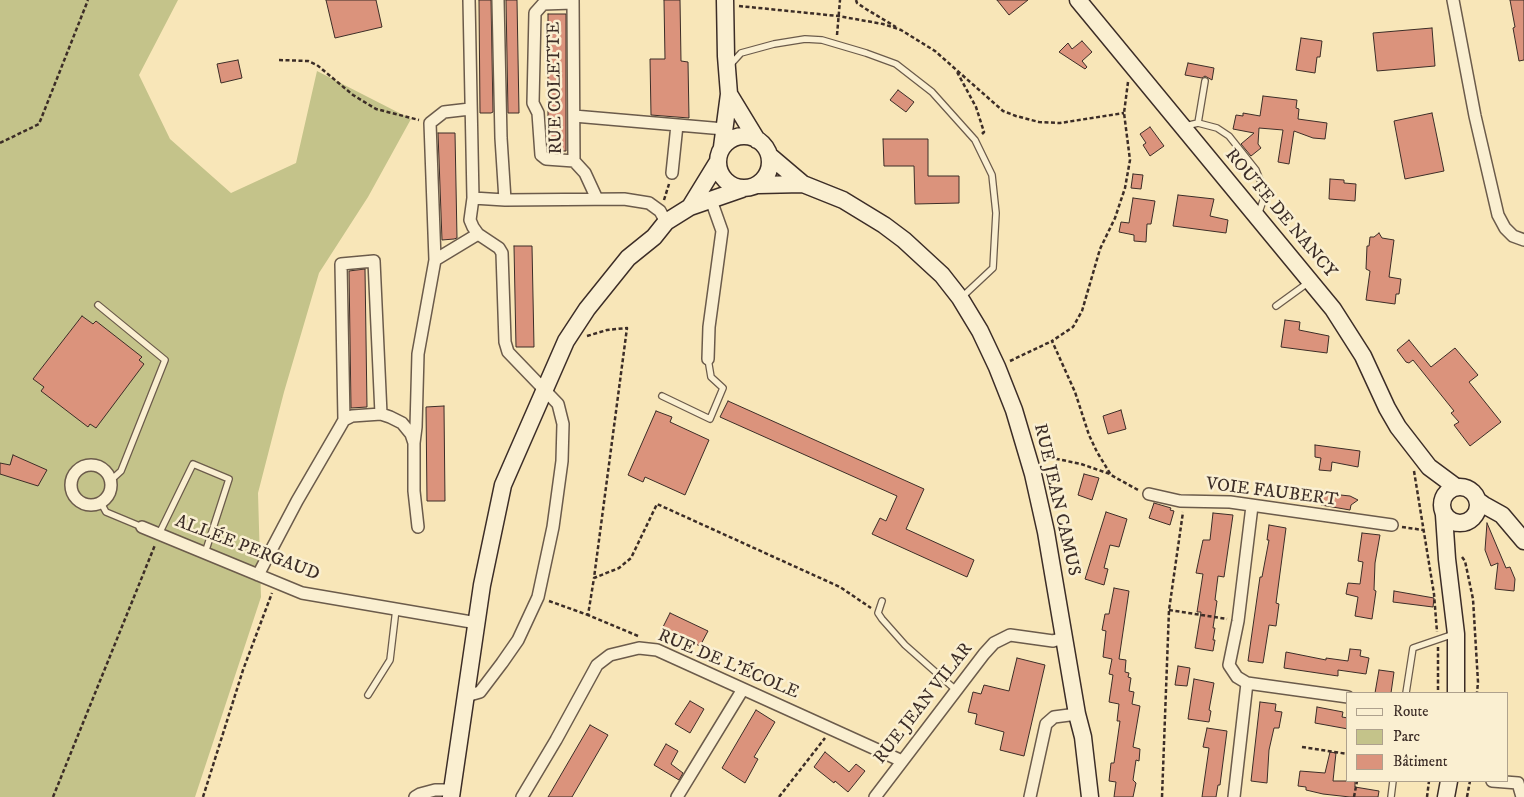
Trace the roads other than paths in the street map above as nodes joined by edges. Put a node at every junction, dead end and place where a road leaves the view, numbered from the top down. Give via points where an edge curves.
1 (469, 0) edge
2 (498, 0) edge
3 (1078, 0) edge
4 (1453, 0) edge
5 (573, 1) edge
6 (725, 3) edge
7 (728, 67) junction
8 (1205, 81) dead end
9 (729, 94) junction
10 (470, 109) junction
11 (574, 116) junction
12 (676, 125) junction
13 (1190, 125) junction
14 (724, 128) junction
15 (757, 140) junction
16 (722, 147) junction
17 (770, 156) junction
18 (574, 161) junction
19 (717, 163) junction
20 (672, 172) road end
21 (803, 184) junction
22 (750, 187) junction
23 (473, 198) junction
24 (597, 199) junction
25 (505, 200) junction
26 (711, 200) junction
27 (690, 207) junction
28 (663, 217) junction
29 (1257, 217) junction
30 (478, 234) junction
31 (1524, 240) edge
32 (435, 260) junction
33 (1310, 281) junction
34 (960, 298) junction
35 (98, 305) dead end
36 (1276, 306) dead end
37 (708, 359) joint
38 (544, 390) junction
39 (662, 396) dead end
40 (380, 414) junction
41 (344, 420) junction
42 (414, 443) junction
43 (1430, 467) junction
44 (110, 481) junction
45 (1456, 487) junction
46 (1149, 494) road end
47 (1443, 497) junction
48 (1477, 500) junction
49 (101, 503) junction
50 (1252, 506) junction
51 (1444, 515) junction
52 (1467, 520) junction
53 (1392, 526) road end
54 (142, 527) joint
55 (418, 527) dead end
56 (1513, 527) junction
57 (159, 534) junction
58 (1524, 540) edge
59 (205, 553) junction
60 (1447, 559) junction
61 (258, 575) junction
62 (882, 601) dead end
63 (396, 609) junction
64 (477, 623) junction
65 (1456, 634) junction
66 (1063, 638) junction
67 (1247, 683) junction
68 (743, 689) junction
69 (956, 691) junction
70 (1406, 692) edge
71 (1456, 692) edge
72 (368, 695) dead end
73 (466, 696) junction
74 (1346, 697) edge
75 (1077, 714) junction
76 (902, 761) junction
77 (1393, 782) edge
78 (1449, 782) edge
79 (1505, 782) edge
80 (451, 793) edge
81 (1238, 796) edge
82 (415, 797) edge
83 (522, 797) edge
84 (677, 797) edge
85 (875, 797) edge
86 (1030, 797) edge
87 (1090, 797) edge
88 (1391, 797) edge
89 (1446, 797) edge
90 (1522, 797) edge

1 - 10 street
2 - 25 street
3 - 13 street, ROUTE DE NANCY via 1132,65
4 - 31 street via 1498,215 1504,228
5 - 11 street, RUE COLETTE
5 - 18 street via 543,4 535,13 534,103 538,113 541,155 546,159
6 - 7 street
7 - 9 street
7 - 34 lane via 741,53 805,39 836,44 896,64 932,92 975,140 992,174 996,213 993,268
8 - 13 lane
9 - 14 street
9 - 15 street
10 - 23 street
10 - 32 street via 444,112 430,123
11 - 12 street
11 - 18 street, RUE COLETTE
12 - 14 street
12 - 20 street
13 - 29 street, ROUTE DE NANCY
13 - 29 lane via 1217,128 1229,136 1256,170 1264,198
14 - 16 street
15 - 16 street via 738,136
15 - 17 street
16 - 19 street
17 - 21 street, RUE JEAN CAMUS
17 - 22 street via 766,177
18 - 24 street, RUE COLETTE via 585,173
19 - 22 street via 718,171 728,184
19 - 27 street
21 - 22 street, RUE JEAN CAMUS
21 - 34 street, RUE JEAN CAMUS via 843,200 884,225 942,275
22 - 26 street, RUE JEAN CAMUS
23 - 25 street
23 - 30 street via 470,220
24 - 25 street
24 - 28 street via 649,203
26 - 27 street, RUE JEAN CAMUS
26 - 37 street via 722,231
27 - 28 street
28 - 38 street via 654,237 628,258 587,309 566,341
29 - 33 street, ROUTE DE NANCY
30 - 32 street
30 - 38 street via 499,248 502,254 508,352
32 - 42 street via 418,354
33 - 36 lane
33 - 43 street, ROUTE DE NANCY via 1349,333 1387,408
34 - 66 street, RUE JEAN CAMUS via 980,331 1014,410 1046,532
35 - 44 lane via 165,360 122,471
37 - 39 lane via 711,377 723,388 710,419
38 - 64 street via 503,484
38 - 73 street via 558,404 563,424 562,461 553,527 538,597 518,640 502,663 480,692
40 - 41 street via 352,416
40 - 41 street via 374,261 341,264
40 - 42 street via 402,423
41 - 61 street via 296,501
42 - 55 street
43 - 45 street, ROUTE DE NANCY
43 - 47 street, ROUTE DE NANCY
44 - 49 street via 108,495
44 - 49 street via 104,470 93,464 79,468 72,479 72,493 80,503
45 - 47 street
45 - 48 street via 1462,486 1471,491
46 - 50 street, VOIE FAUBERT via 1185,502 1230,502
47 - 51 street
48 - 52 street via 1477,510
48 - 56 street via 1502,515
49 - 54 lane, ALLÉE PERGAUD via 106,512
50 - 53 street, VOIE FAUBERT
50 - 67 street via 1229,665 1237,677
51 - 52 street via 1454,522
51 - 60 street
52 - 56 street via 1488,516
52 - 60 street via 1451,542
54 - 57 street, ALLÉE PERGAUD
56 - 58 street
57 - 59 street, ALLÉE PERGAUD
57 - 59 lane via 193,464 229,479
59 - 61 street, ALLÉE PERGAUD
60 - 65 street
61 - 63 street, ALLÉE PERGAUD via 302,593
62 - 69 lane via 878,613 882,619 905,645
63 - 64 street, ALLÉE PERGAUD
63 - 72 lane via 390,660
64 - 73 street
65 - 70 lane via 1413,648
65 - 71 street
66 - 69 street, RUE JEAN VILAR via 1054,641 1010,635 994,643
66 - 75 street, RUE JEAN CAMUS
67 - 74 street
67 - 81 street
68 - 76 street, RUE DE L'ÉCOLE
68 - 83 street, RUE DE L'ÉCOLE via 657,650 639,648 610,655 597,665
68 - 84 street
69 - 76 street, RUE JEAN VILAR
73 - 80 street
75 - 86 street via 1054,716 1046,724
75 - 87 street, RUE JEAN CAMUS via 1084,738
76 - 85 street, RUE JEAN VILAR
77 - 88 lane
78 - 89 street
79 - 90 street via 1518,783
80 - 82 street via 435,790

